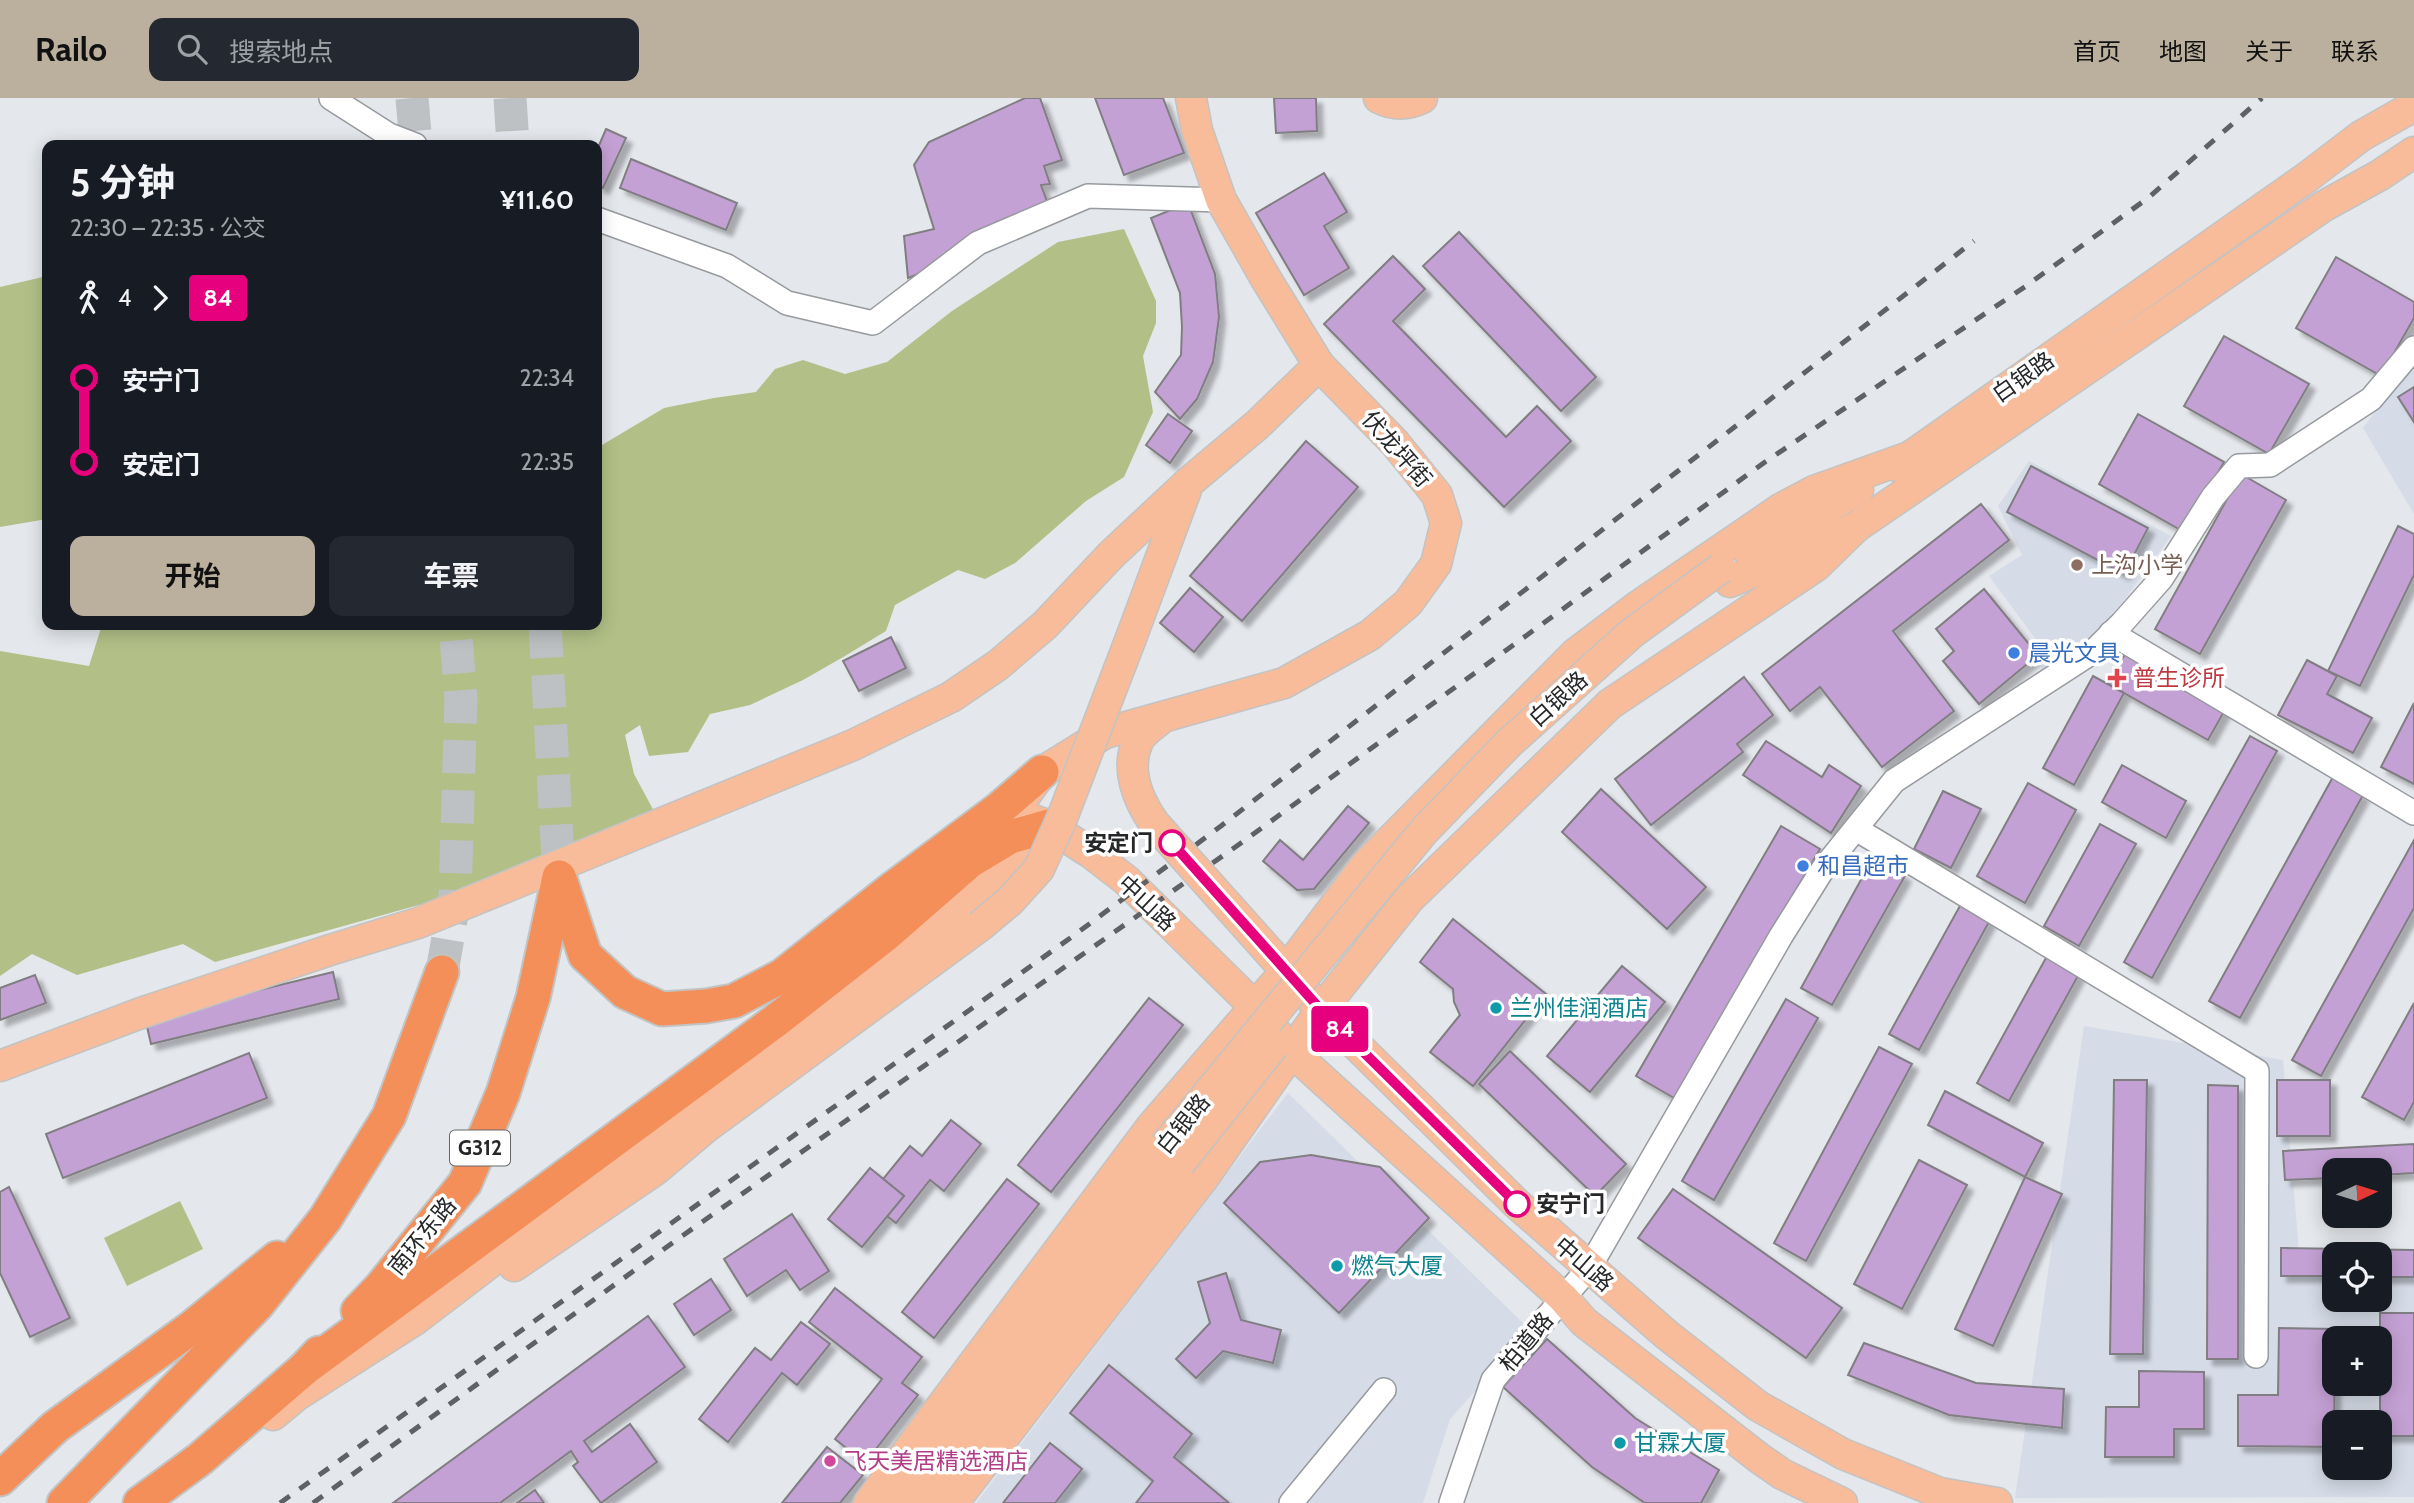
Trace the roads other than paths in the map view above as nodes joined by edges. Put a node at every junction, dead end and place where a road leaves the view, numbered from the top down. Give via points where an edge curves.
1 (331, 98) edge
2 (1191, 98) edge
3 (1379, 98) edge
4 (1422, 98) edge
5 (2414, 106) edge
6 (402, 140) edge
7 (2414, 152) edge
8 (1221, 200) junction
9 (602, 221) edge
10 (2414, 348) edge
11 (1319, 365) junction
12 (1912, 456) junction
13 (1188, 483) junction
14 (1856, 527) junction
15 (1726, 575) junction
16 (2111, 633) junction
17 (1162, 718) junction
18 (1042, 772) junction
19 (2414, 813) edge
20 (1049, 826) junction
21 (1856, 829) junction
22 (1286, 971) junction
23 (442, 972) tunnel mouth
24 (1255, 1007) junction
25 (1321, 1010) junction
26 (1292, 1052) junction
27 (0, 1066) edge
28 (325, 1219) junction
29 (1589, 1268) junction
30 (1563, 1298) junction
31 (416, 1319) junction
32 (2256, 1356) dead end
33 (304, 1369) junction
34 (1384, 1390) dead end
35 (0, 1479) edge
36 (1938, 1498) edge
37 (64, 1503) edge
38 (140, 1503) edge
39 (164, 1503) edge
40 (869, 1503) edge
41 (896, 1503) edge
42 (925, 1503) edge
43 (953, 1503) edge
44 (1291, 1503) edge
45 (1451, 1503) edge
46 (1842, 1503) edge
47 (1997, 1503) edge

1 - 6 street
2 - 8 main road, 伏龙坪街
3 - 4 main road via 1393,104
5 - 12 main road, 白银路 via 2361,136
7 - 14 main road, 白银路 via 2324,206
8 - 9 street via 1088,196 978,243 873,323 787,303 727,266
8 - 11 main road, 伏龙坪街
10 - 16 street, 柏道路 via 2371,399 2270,465 2239,466 2213,497 2161,579
11 - 13 main road
11 - 17 main road, 伏龙坪街 via 1395,443 1437,495 1446,523 1436,564 1408,603 1370,635 1284,683
12 - 15 main road, 白银路
12 - 22 main road via 1825,487 1782,508 1575,654 1365,866
13 - 27 main road via 1045,625 998,665 951,697 866,739 418,923 141,1013
13 - 31 main road, bridge via 1062,818 1039,869 1010,901 655,1170 549,1244 438,1313
14 - 15 main road, 白银路
14 - 25 main road via 1816,566 1610,704 1409,899
15 - 41 main road, 白银路, bridge via 1654,616 1622,642 1509,743 1423,831 1164,1147
15 - 42 main road, 白银路, bridge via 1521,755 1436,843 1180,1163
16 - 19 street
16 - 21 street, 柏道路 via 2094,651 1894,781
17 - 18 main road, 伏龙坪街 via 1105,733
17 - 22 main road, 中山路 via 1138,739 1134,783 1141,805
18 - 20 main road, 中山路 via 1020,804 1021,815
18 - 33 highway, 南环东路 / G312 via 782,976 734,1001 662,1009 625,992 585,955 559,877 533,998 503,1093 465,1183 381,1287
20 - 24 main road, 中山路 via 1126,880
20 - 31 main road via 1028,852
20 - 33 highway via 1010,836 970,861 785,1013
21 - 29 street, 柏道路 via 1823,869 1781,936
21 - 32 street via 2257,1071
22 - 24 main road
22 - 25 main road, 中山路
23 - 28 highway via 389,1116
24 - 26 main road, 中山路
24 - 40 main road via 1152,1126
25 - 26 main road
25 - 29 main road, 中山路 via 1517,1204
26 - 30 main road, 中山路
26 - 43 main road via 1204,1177
28 - 35 highway via 191,1328 55,1427
28 - 37 highway via 257,1305
29 - 30 street, 柏道路
29 - 36 main road, 中山路 via 1758,1406 1843,1454
30 - 45 street, 柏道路 via 1493,1380
30 - 46 main road, 中山路 via 1584,1322 1759,1458
31 - 39 main road via 297,1395
33 - 38 highway, 南环东路 / G312 via 200,1459
34 - 44 street
36 - 47 main road, 中山路

